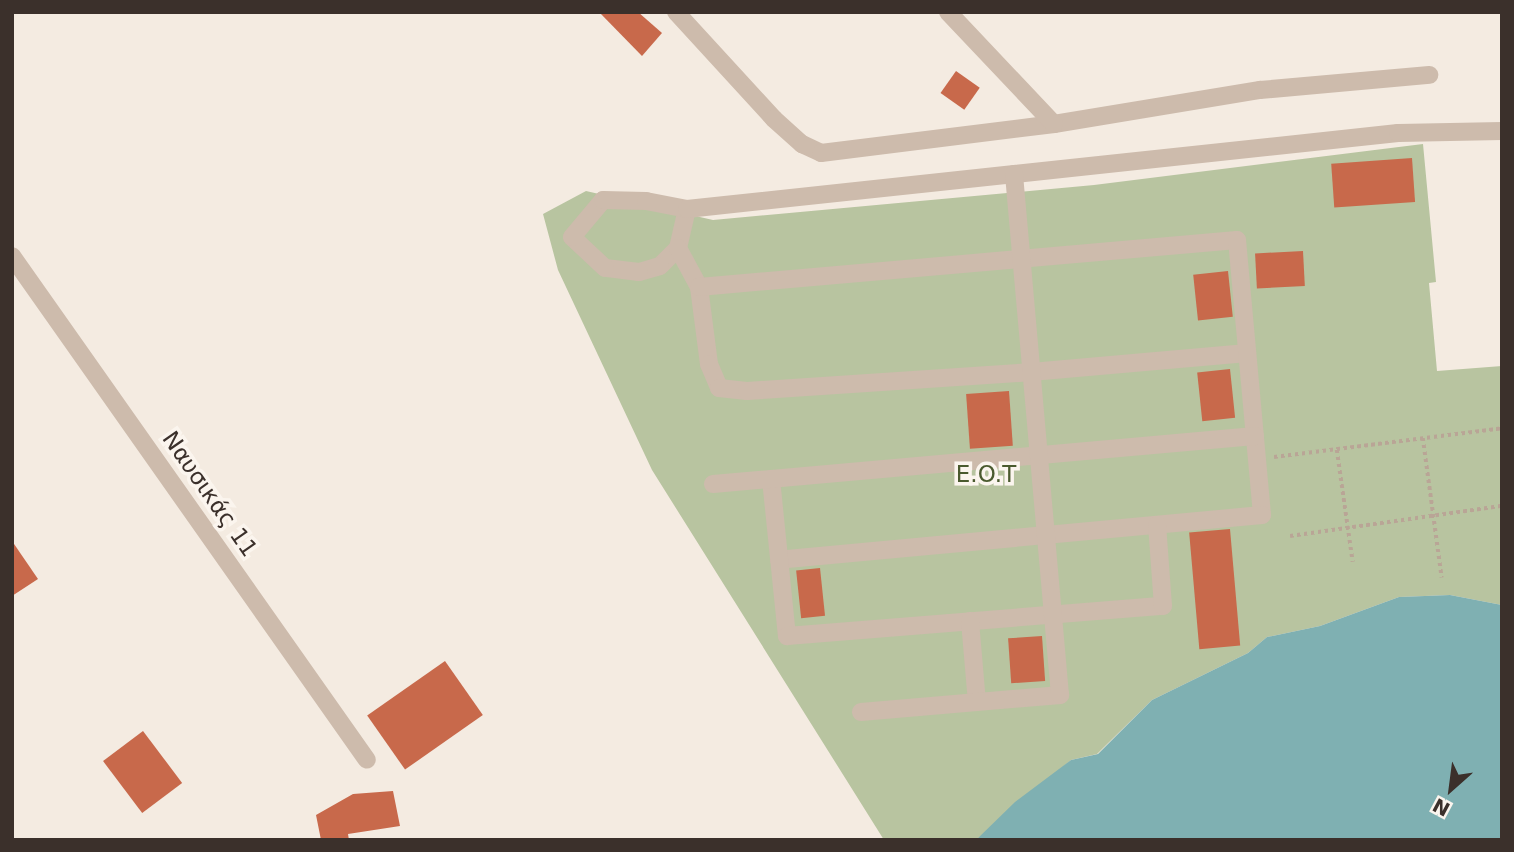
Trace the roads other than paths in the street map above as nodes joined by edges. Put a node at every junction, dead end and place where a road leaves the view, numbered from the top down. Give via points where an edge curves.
1 (676, 12) edge
2 (948, 12) edge
3 (1429, 75) dead end
4 (1054, 124) junction
5 (1502, 131) edge
6 (1014, 174) junction
7 (687, 209) junction
8 (678, 248) junction
9 (12, 256) edge
10 (1021, 259) junction
11 (699, 287) junction
12 (1247, 353) junction
13 (1031, 372) junction
14 (1255, 436) junction
15 (1039, 455) junction
16 (771, 479) junction
17 (713, 484) dead end
18 (1157, 525) junction
19 (1046, 535) junction
20 (779, 560) junction
21 (1053, 615) junction
22 (970, 621) junction
23 (977, 702) junction
24 (861, 712) dead end
25 (368, 760) dead end

1 - 4 street via 774,119 821,153
2 - 4 street
3 - 4 street via 1260,90
5 - 6 street via 1398,133
6 - 7 street
6 - 10 street
7 - 8 street
7 - 8 street via 646,201 603,200 572,237 606,268 639,272 660,265
8 - 11 street
9 - 25 street, Ναυσικάς 11
10 - 11 street
10 - 12 street via 1237,240
10 - 13 street
11 - 13 street via 709,364 719,388 747,391
12 - 13 street
12 - 14 street
13 - 15 street
14 - 15 street
14 - 18 street via 1262,515
15 - 16 street
15 - 19 street
16 - 17 street
16 - 20 street
18 - 19 street
18 - 21 street via 1163,606
19 - 20 street
19 - 21 street
20 - 22 street via 787,636
21 - 22 street
21 - 23 street via 1060,695
22 - 23 street
23 - 24 street

